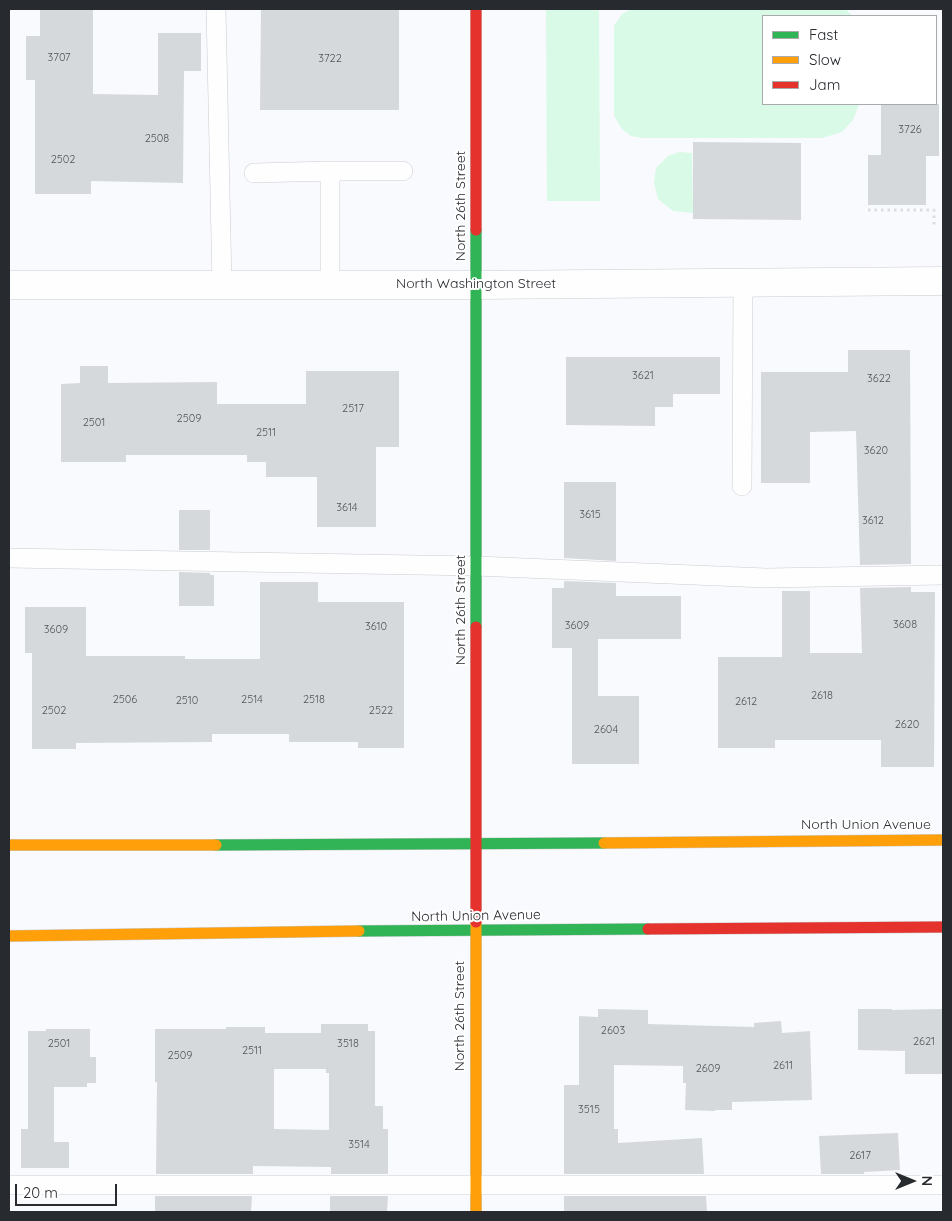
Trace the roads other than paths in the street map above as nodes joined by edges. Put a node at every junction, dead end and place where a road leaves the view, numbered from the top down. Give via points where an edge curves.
1 (216, 9) edge
2 (476, 9) edge
3 (402, 170) dead end
4 (330, 171) junction
5 (254, 173) dead end
6 (943, 281) edge
7 (743, 283) junction
8 (9, 285) edge
9 (222, 285) junction
10 (330, 285) junction
11 (476, 285) junction
12 (742, 486) dead end
13 (9, 558) edge
14 (476, 566) junction
15 (943, 575) edge
16 (943, 840) edge
17 (476, 844) junction
18 (9, 845) edge
19 (943, 928) edge
20 (475, 930) junction
21 (9, 936) edge
22 (9, 1185) edge
23 (475, 1185) junction
24 (943, 1185) edge
25 (476, 1212) edge

1 - 9 lane
2 - 11 street, North 26th Street
3 - 4 lane
4 - 5 lane
4 - 10 lane
6 - 7 street, North Washington Street
7 - 11 street, North Washington Street
7 - 12 lane
8 - 9 street, North Washington Street
9 - 10 street, North Washington Street
10 - 11 street, North Washington Street
11 - 14 street, North 26th Street
13 - 14 lane
14 - 15 lane via 766,578
14 - 17 street, North 26th Street
16 - 17 street, North Union Avenue
17 - 18 street, North Union Avenue
17 - 20 street, North 26th Street
19 - 20 street, North Union Avenue
20 - 21 street, North Union Avenue
20 - 23 street, North 26th Street
22 - 23 lane
23 - 24 lane
23 - 25 street, North 26th Street

